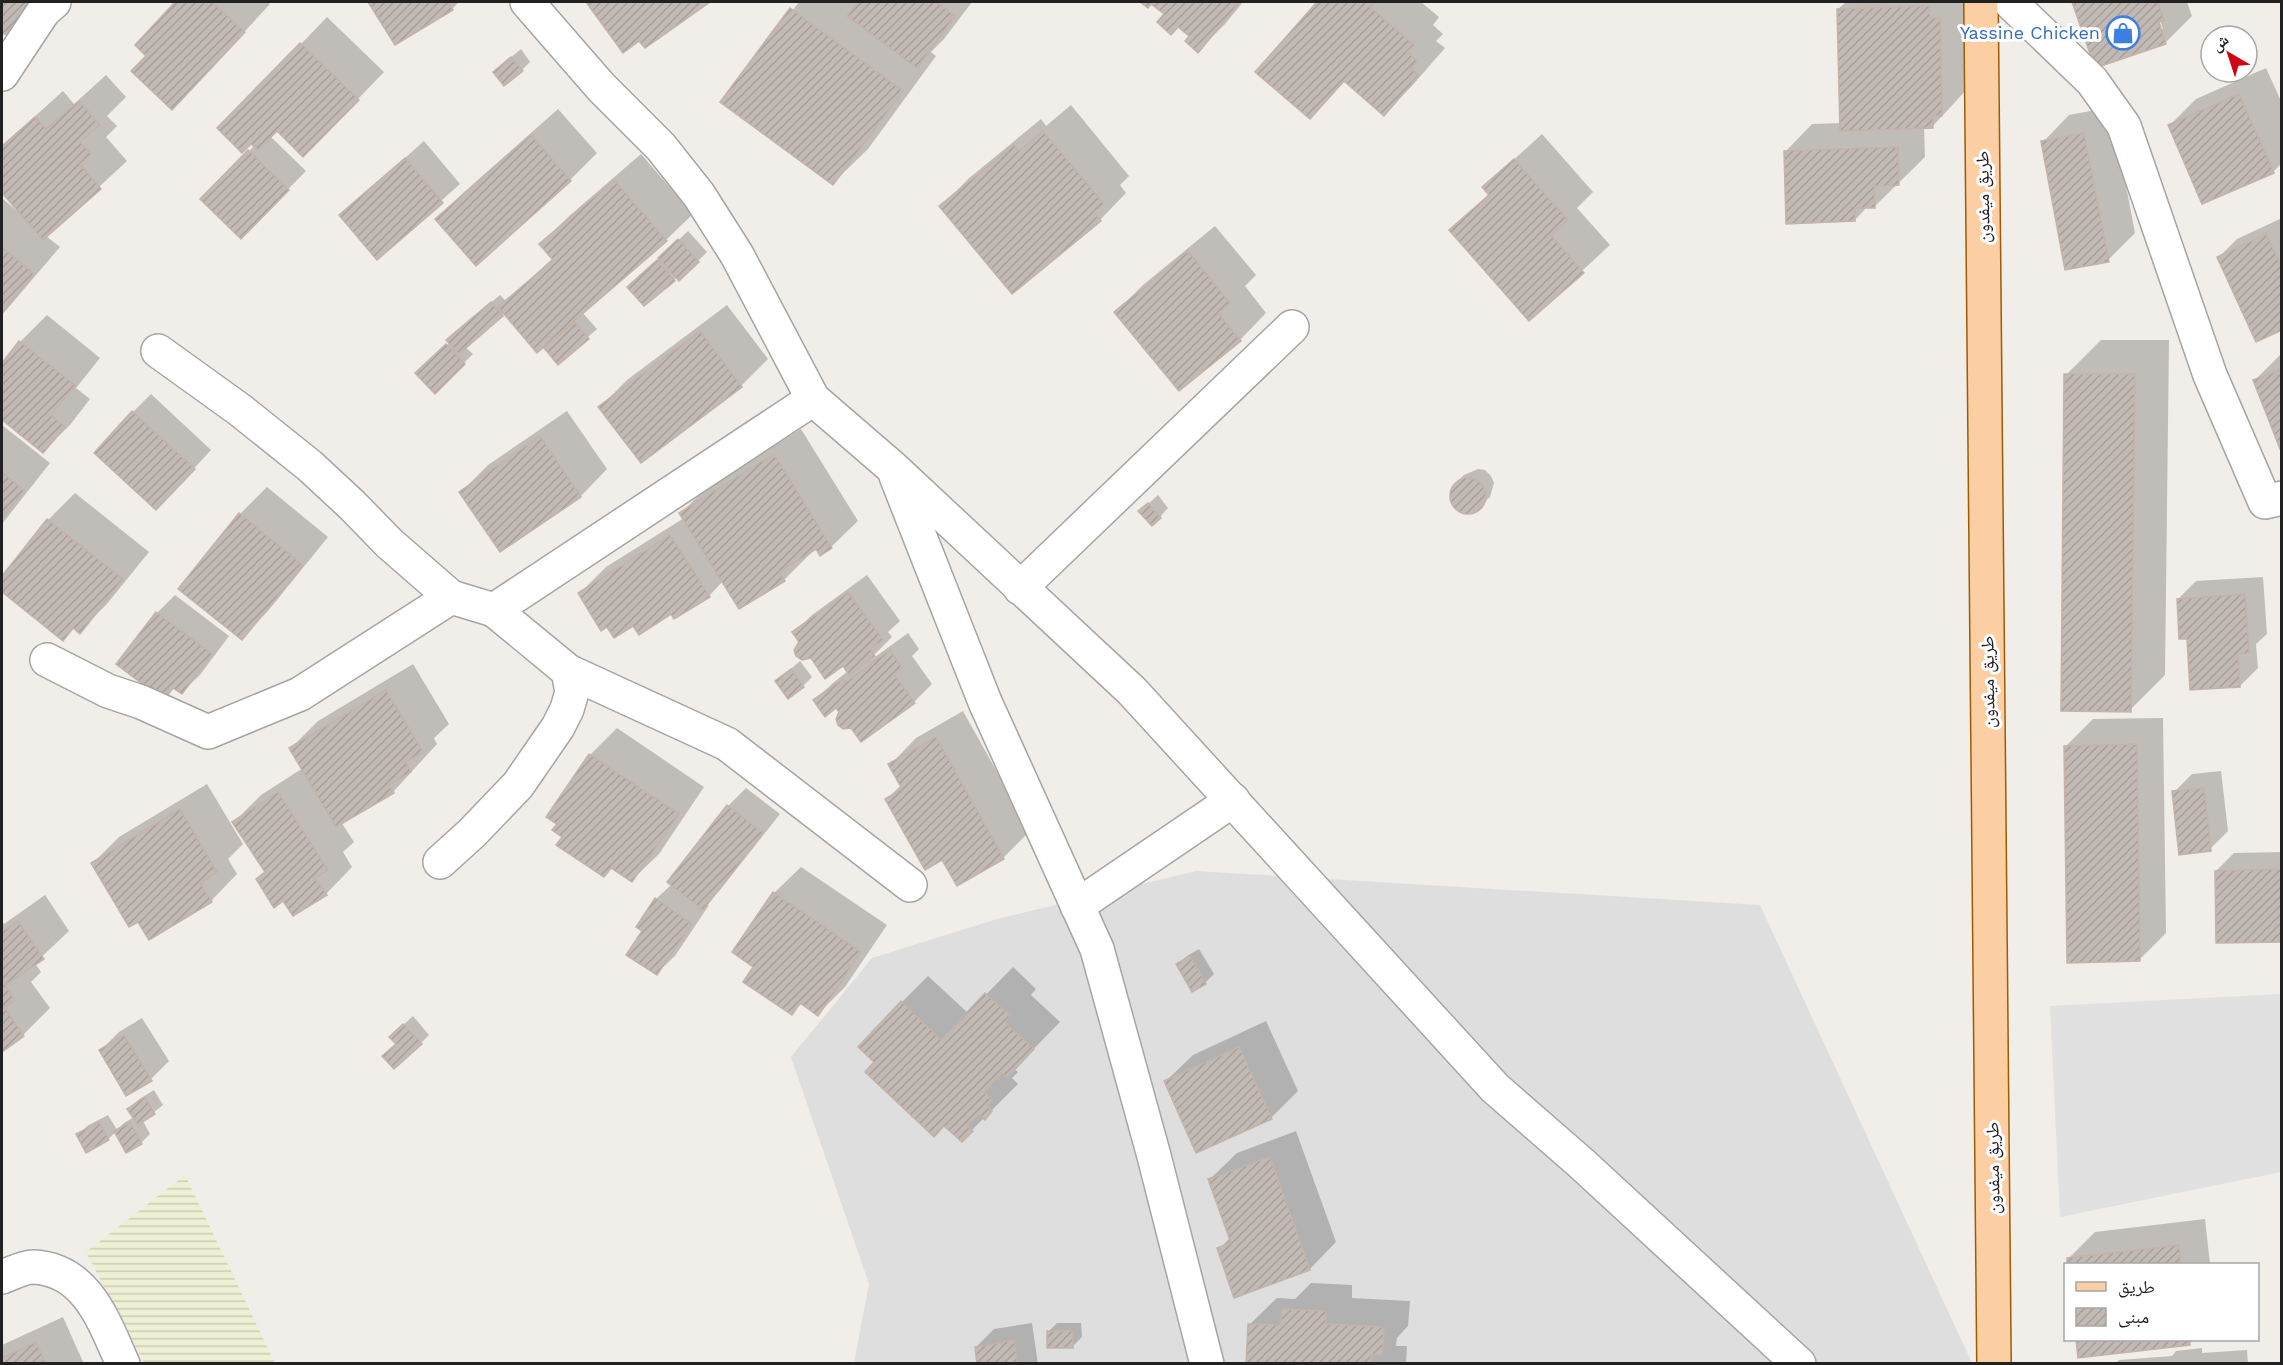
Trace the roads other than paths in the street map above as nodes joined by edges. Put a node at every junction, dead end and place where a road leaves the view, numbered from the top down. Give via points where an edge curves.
1 (54, 2) edge
2 (527, 2) edge
3 (1981, 2) edge
4 (2010, 2) edge
5 (2, 72) edge
6 (1292, 327) dead end
7 (158, 351) dead end
8 (813, 399) junction
9 (893, 468) junction
10 (2282, 498) edge
11 (1020, 588) junction
12 (451, 597) junction
13 (494, 610) junction
14 (47, 660) dead end
15 (568, 671) junction
16 (1233, 800) junction
17 (440, 862) dead end
18 (910, 885) dead end
19 (1077, 906) junction
20 (2, 1277) edge
21 (123, 1364) edge
22 (1207, 1364) edge
23 (1799, 1364) edge
24 (1994, 1364) edge

1 - 5 street
2 - 8 street via 601,87 661,147 699,195 737,255
3 - 24 main road, طريق ميفدون
4 - 10 street via 2092,81 2124,126 2210,375 2265,502
6 - 11 street
7 - 12 street via 310,466
8 - 9 street
8 - 13 street
9 - 11 street
9 - 19 street via 985,702
11 - 16 street via 1131,691
12 - 13 street
12 - 14 street via 300,694 208,732 108,691
13 - 15 street
15 - 17 street via 572,692 558,727 518,785
15 - 18 street via 727,744
16 - 19 street
16 - 23 street via 1495,1088
19 - 22 street via 1097,949
20 - 21 street via 31,1267 63,1273 96,1304

